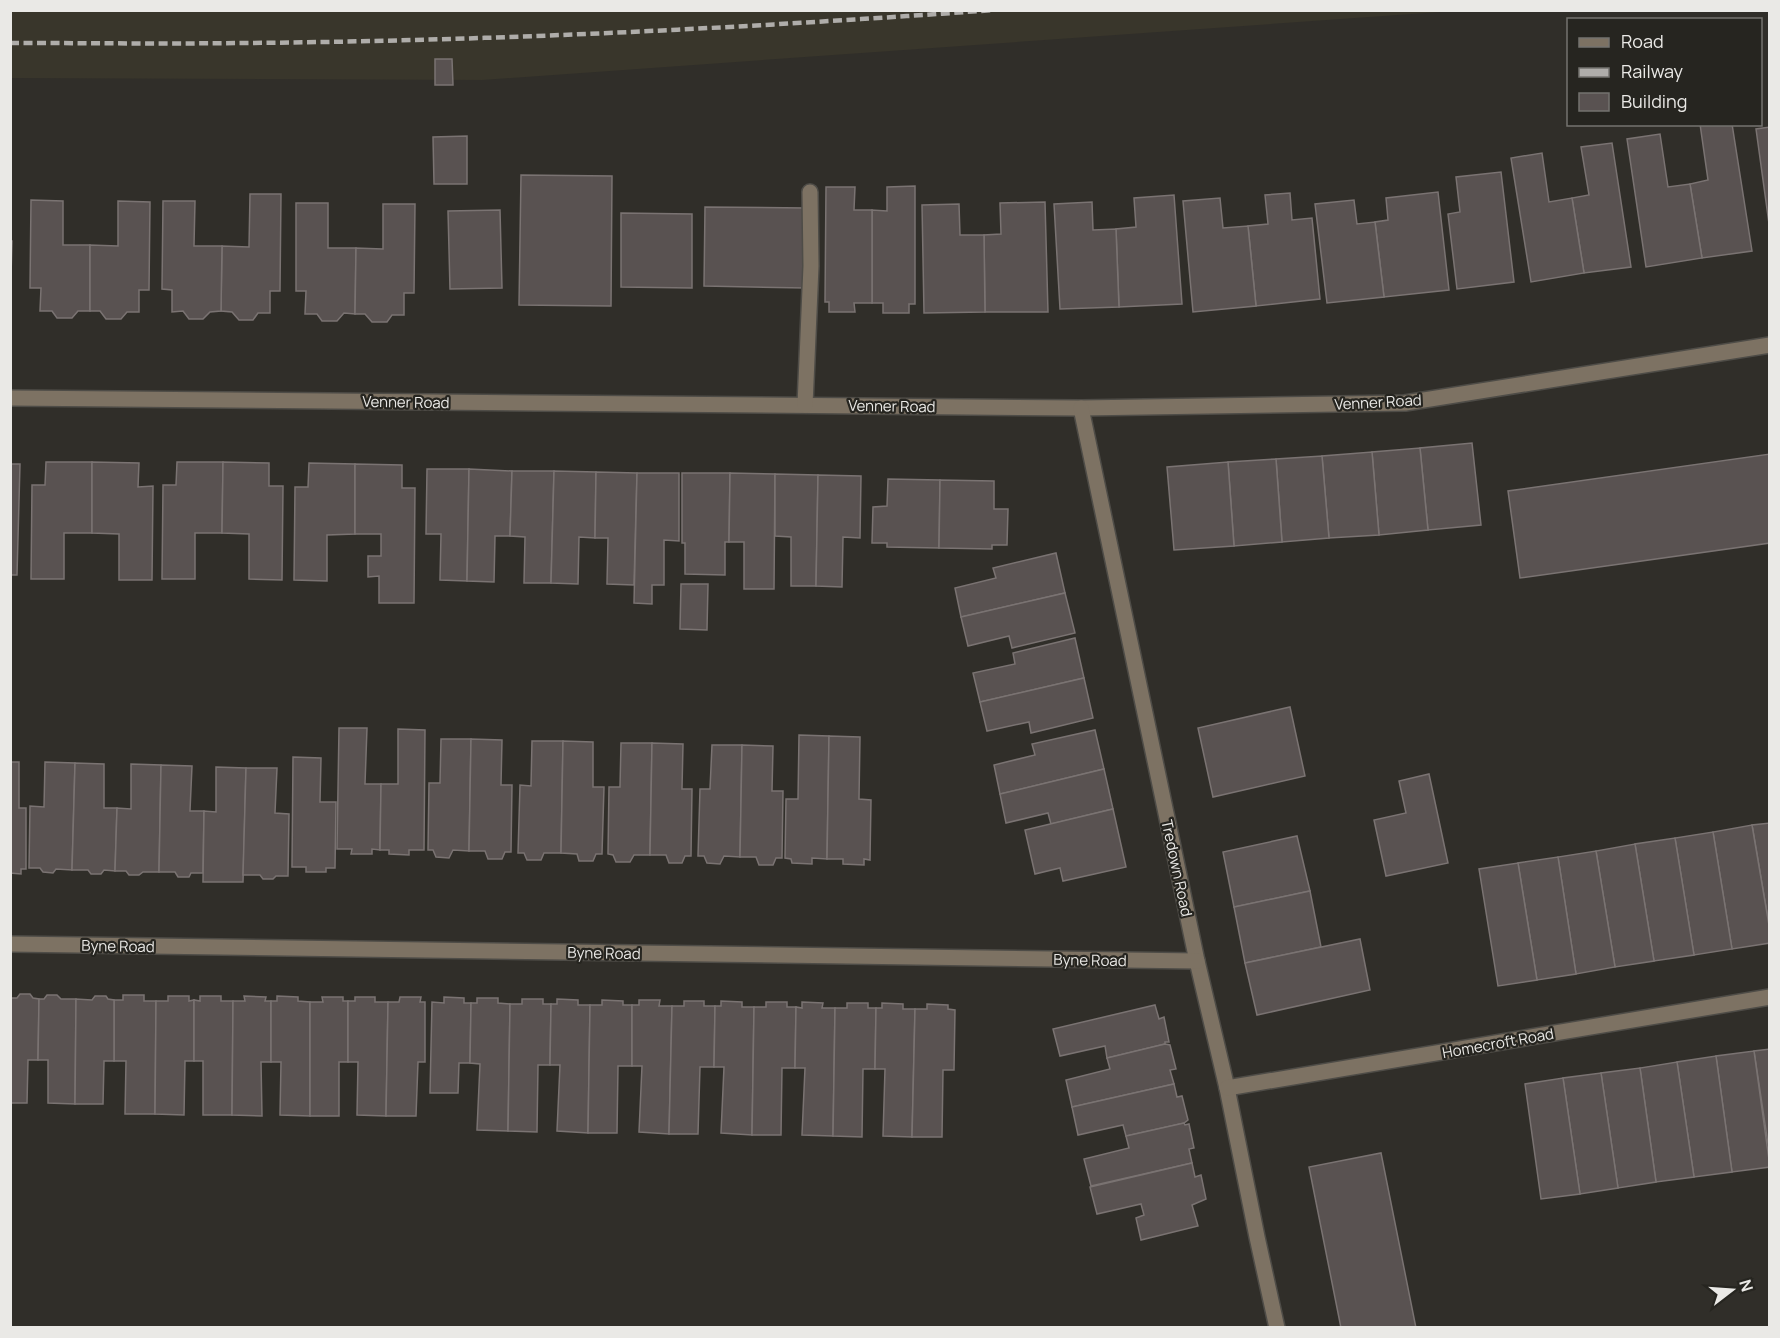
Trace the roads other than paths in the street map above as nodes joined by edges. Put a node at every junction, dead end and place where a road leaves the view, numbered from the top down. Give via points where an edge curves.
1 (810, 192) dead end
2 (1770, 345) edge
3 (10, 398) edge
4 (805, 405) junction
5 (1082, 408) junction
6 (10, 944) edge
7 (1197, 961) junction
8 (1770, 997) edge
9 (1227, 1088) junction
10 (1277, 1328) edge

1 - 4 street
2 - 5 street, Venner Road via 1405,403
3 - 4 street, Venner Road
4 - 5 street, Venner Road
5 - 7 street, Tredown Road
6 - 7 street, Byne Road
7 - 9 street, Tredown Road
8 - 9 street, Homecroft Road
9 - 10 street, Tredown Road

